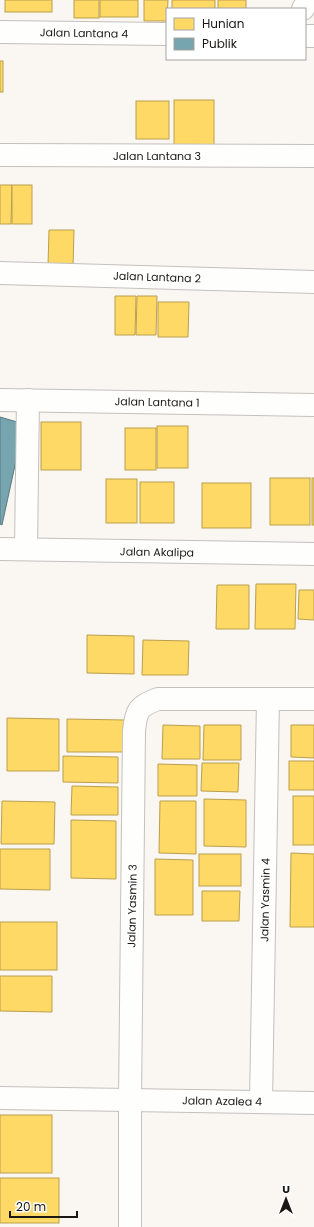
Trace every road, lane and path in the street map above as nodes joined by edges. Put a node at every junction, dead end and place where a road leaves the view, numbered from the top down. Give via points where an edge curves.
1 (0, 32) edge
2 (166, 34) edge
3 (0, 155) edge
4 (314, 156) edge
5 (0, 273) edge
6 (314, 282) edge
7 (0, 400) edge
8 (28, 400) junction
9 (314, 405) edge
10 (0, 549) edge
11 (26, 549) junction
12 (314, 554) edge
13 (268, 698) junction
14 (314, 699) edge
15 (0, 1098) edge
16 (130, 1100) junction
17 (261, 1102) junction
18 (314, 1102) edge
19 (130, 1227) edge

1 - 2 street, Jalan Lantana 4
3 - 4 street, Jalan Lantana 3
5 - 6 street, Jalan Lantana 2
7 - 8 street, Jalan Lantana 1
8 - 9 street, Jalan Lantana 1
8 - 11 street
10 - 11 street, Jalan Akalipa
11 - 12 street, Jalan Akalipa
13 - 14 street
13 - 16 street, Jalan Yasmin 3 via 158,698 146,703 137,712 134,731
13 - 17 street, Jalan Yasmin 4
15 - 16 street, Jalan Azalea 4
16 - 17 street, Jalan Azalea 4
16 - 19 street, Jalan Yasmin 3
17 - 18 street, Jalan Azalea 4

